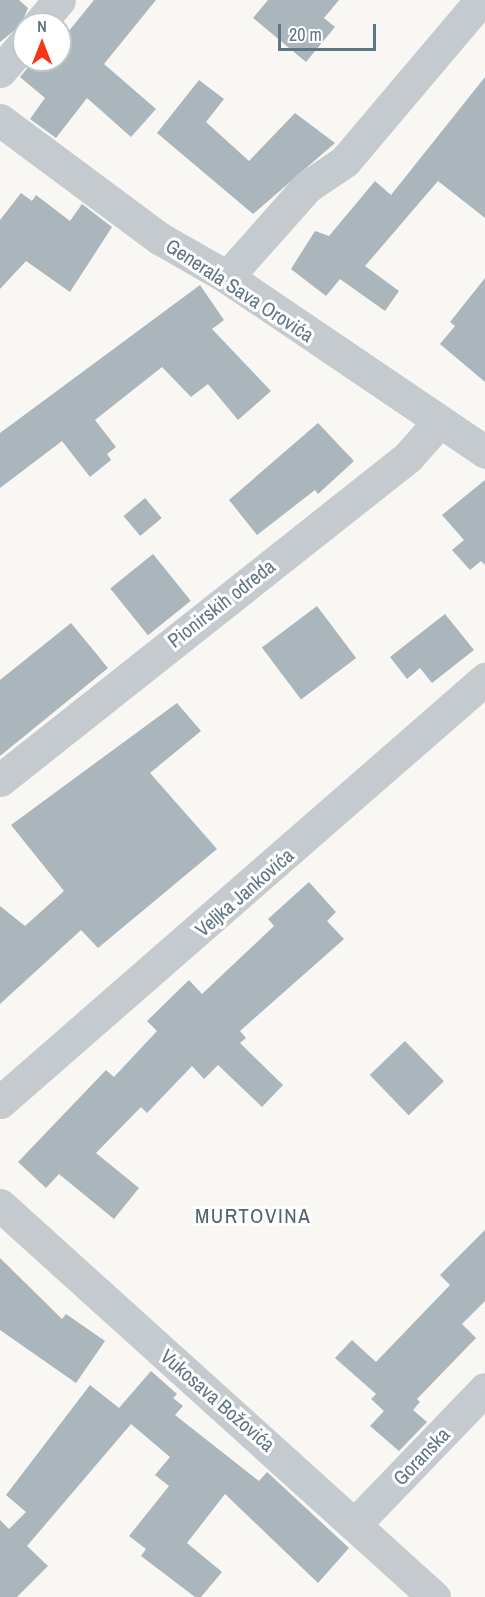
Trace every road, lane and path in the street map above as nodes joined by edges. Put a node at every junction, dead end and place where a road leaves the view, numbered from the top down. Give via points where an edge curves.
1 (59, 0) edge
2 (481, 0) edge
3 (49, 12) edge
4 (12, 57) edge
5 (0, 71) edge
6 (0, 120) edge
7 (227, 277) junction
8 (438, 423) junction
9 (485, 452) edge
10 (485, 679) edge
11 (0, 780) edge
12 (0, 1102) edge
13 (0, 1205) edge
14 (485, 1389) edge
15 (357, 1523) junction
16 (434, 1597) edge

1 - 3 street
2 - 7 street via 345,161 307,187
4 - 5 street
6 - 7 street, Generala Sava Orovića via 159,238
7 - 8 street, Generala Sava Orovića
8 - 9 street, Generala Sava Orovića
8 - 11 street, Pionirskih odreda via 408,457
10 - 12 street, Veljka Jankovića
13 - 15 street, Vukosava Božovića
14 - 15 street, Goranska
15 - 16 street, Vukosava Božovića

